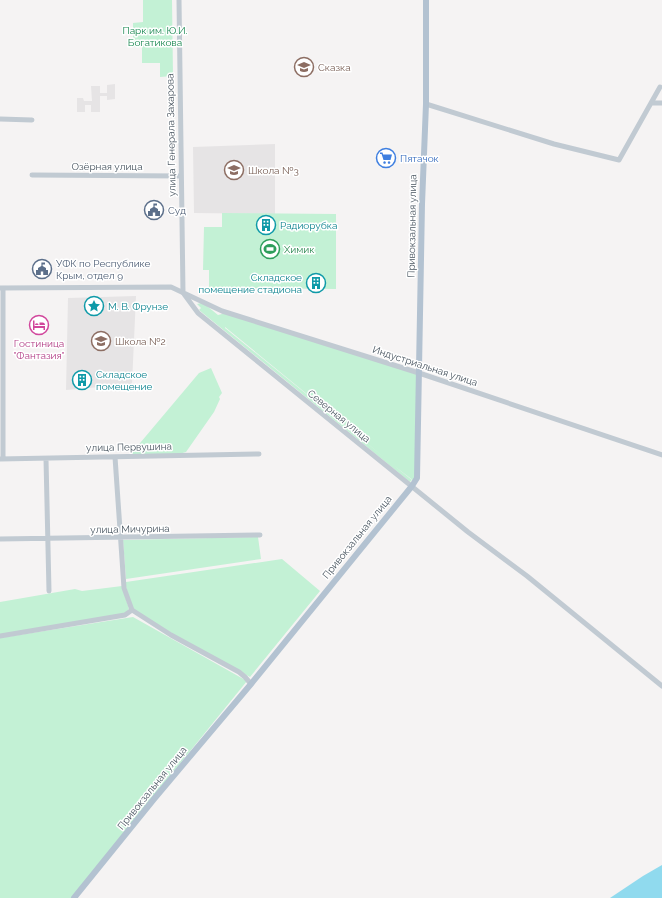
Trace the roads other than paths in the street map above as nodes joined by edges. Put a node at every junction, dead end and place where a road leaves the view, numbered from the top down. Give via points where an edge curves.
1 (178, 0) edge
2 (426, 0) edge
3 (660, 87) dead end
4 (662, 103) edge
5 (426, 104) junction
6 (651, 104) junction
7 (0, 119) edge
8 (32, 120) dead end
9 (32, 175) dead end
10 (181, 176) junction
11 (2, 288) edge
12 (183, 293) junction
13 (419, 373) junction
14 (259, 454) dead end
15 (662, 455) edge
16 (115, 457) junction
17 (46, 458) junction
18 (2, 459) edge
19 (412, 486) junction
20 (260, 535) dead end
21 (48, 538) junction
22 (121, 538) junction
23 (0, 540) edge
24 (49, 591) dead end
25 (132, 610) junction
26 (0, 636) edge
27 (251, 684) junction
28 (662, 686) edge
29 (74, 898) edge

1 - 10 street, улица Генерала Захарова
2 - 5 main road, Привокзальная улица
3 - 6 street
4 - 6 street
5 - 6 street via 554,144 619,160
5 - 13 main road, Привокзальная улица
7 - 8 street
9 - 10 street, Озёрная улица
10 - 12 street, улица Генерала Захарова
11 - 12 street, Индустриальная улица via 171,287
11 - 18 street
12 - 13 street, Индустриальная улица via 222,311
12 - 19 street, Северная улица via 198,313
13 - 15 street, Индустриальная улица
13 - 19 main road, Привокзальная улица via 417,478
14 - 16 street, улица Первушина
16 - 17 street, улица Первушина
16 - 22 street
17 - 18 street, улица Первушина
17 - 21 street
19 - 27 main road, Привокзальная улица
19 - 28 street, Северная улица
20 - 22 street, улица Мичурина
21 - 22 street, улица Мичурина
21 - 23 street, улица Мичурина
21 - 24 street
22 - 25 street via 124,588
25 - 26 street via 125,615
25 - 27 street via 171,635 239,672
27 - 29 main road, Привокзальная улица

